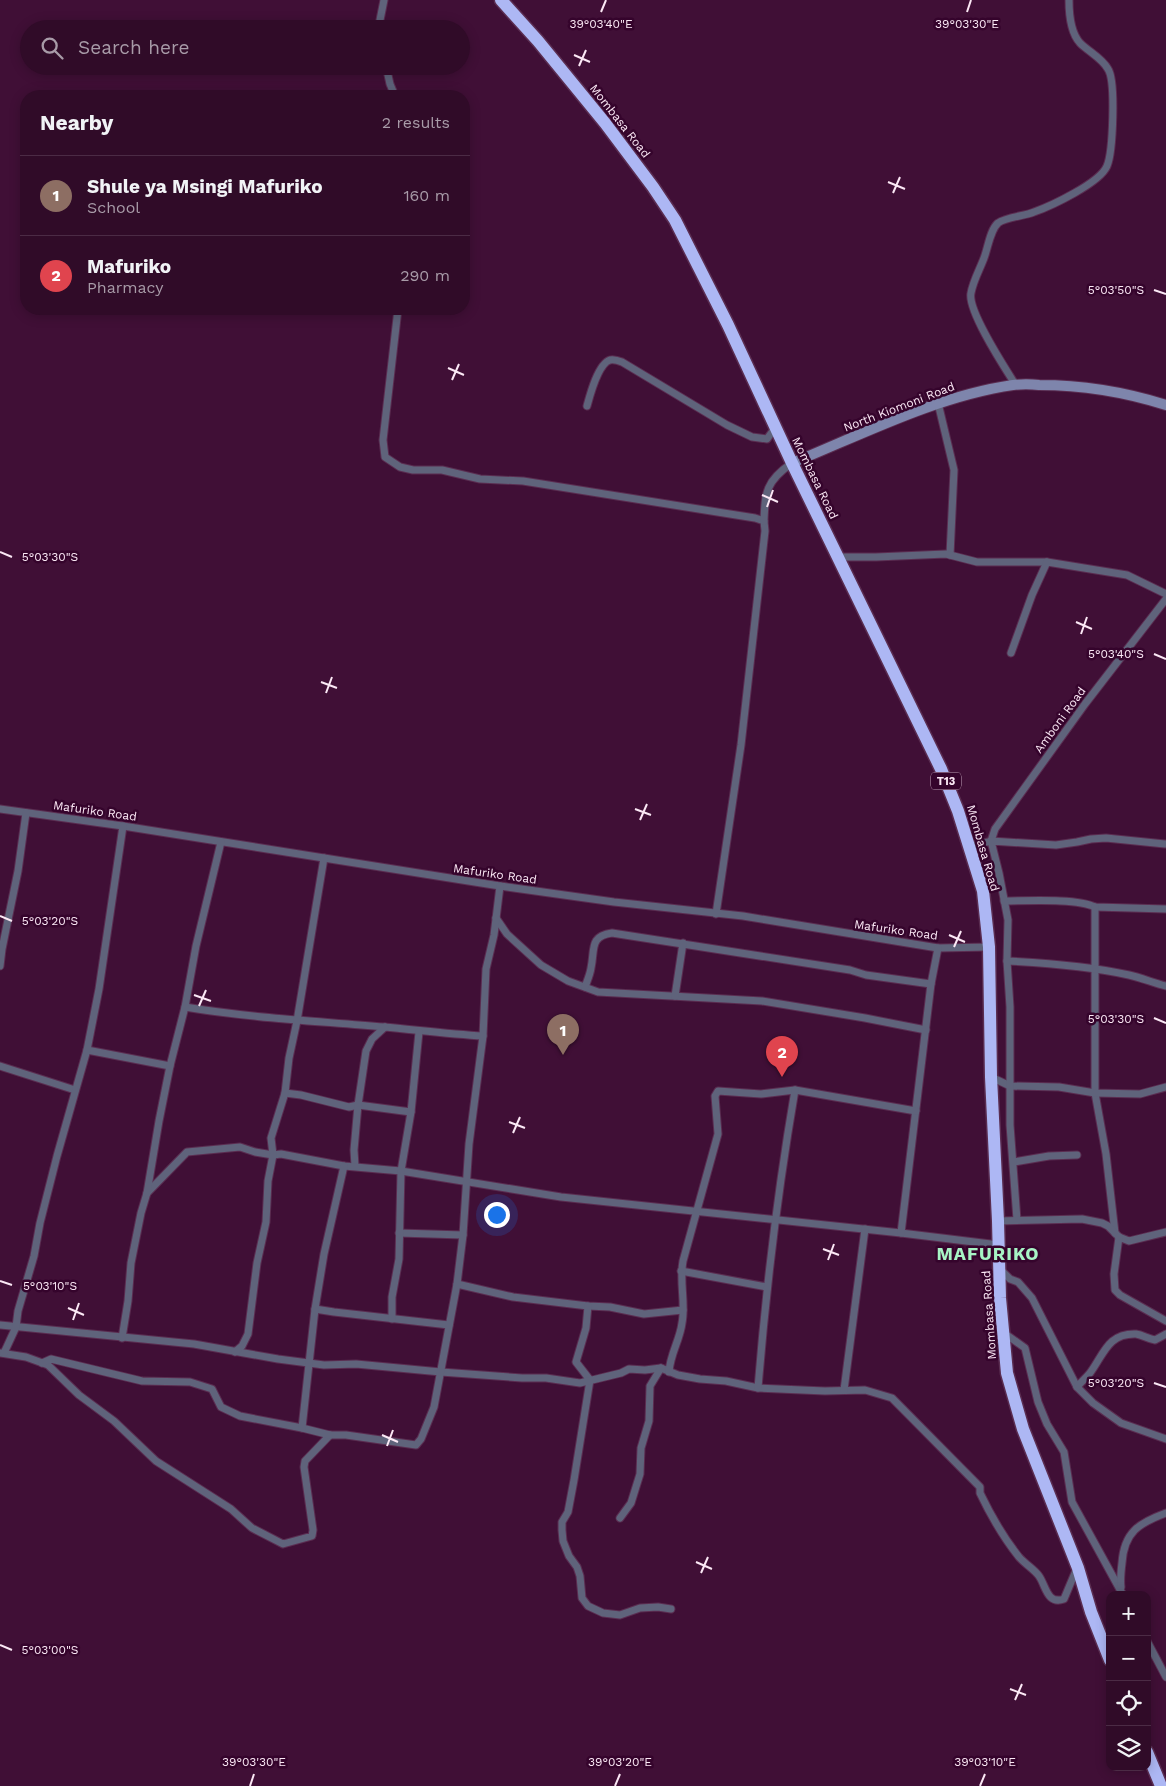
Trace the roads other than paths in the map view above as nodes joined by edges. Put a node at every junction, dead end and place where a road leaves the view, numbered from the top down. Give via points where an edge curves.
1 (384, 0) edge
2 (501, 0) edge
3 (1069, 0) edge
4 (380, 20) edge
5 (388, 75) edge
6 (392, 90) edge
7 (397, 315) edge
8 (1015, 384) junction
9 (938, 403) junction
10 (1166, 405) edge
11 (587, 406) dead end
12 (775, 428) junction
13 (792, 463) junction
14 (764, 522) junction
15 (950, 555) junction
16 (838, 557) junction
17 (1047, 562) junction
18 (1166, 594) edge
19 (1166, 599) edge
20 (1011, 653) dead end
21 (0, 809) edge
22 (26, 812) junction
23 (124, 826) junction
24 (221, 842) junction
25 (991, 842) junction
26 (1165, 844) dead end
27 (970, 847) junction
28 (324, 858) junction
29 (500, 886) junction
30 (1004, 901) junction
31 (1094, 907) junction
32 (1166, 909) edge
33 (716, 914) junction
34 (496, 918) junction
35 (683, 943) junction
36 (989, 947) junction
37 (938, 948) junction
38 (1007, 961) junction
39 (0, 966) edge
40 (1095, 968) junction
41 (931, 984) junction
42 (1166, 986) edge
43 (585, 988) junction
44 (675, 996) junction
45 (185, 1007) junction
46 (297, 1021) junction
47 (385, 1027) junction
48 (926, 1030) junction
49 (419, 1032) junction
50 (483, 1036) junction
51 (87, 1050) junction
52 (0, 1066) edge
53 (170, 1066) junction
54 (991, 1077) junction
55 (1010, 1086) junction
56 (1166, 1086) edge
57 (75, 1090) junction
58 (795, 1090) junction
59 (1095, 1092) junction
60 (285, 1093) junction
61 (358, 1106) junction
62 (916, 1111) junction
63 (411, 1112) junction
64 (272, 1155) junction
65 (1078, 1156) dead end
66 (1014, 1162) junction
67 (344, 1166) junction
68 (355, 1166) junction
69 (401, 1171) junction
70 (467, 1182) junction
71 (148, 1192) junction
72 (697, 1211) junction
73 (776, 1220) junction
74 (1017, 1220) junction
75 (998, 1221) junction
76 (865, 1229) junction
77 (1166, 1232) edge
78 (399, 1233) junction
79 (900, 1233) junction
80 (463, 1235) junction
81 (1117, 1235) junction
82 (999, 1245) junction
83 (999, 1268) junction
84 (681, 1271) junction
85 (456, 1284) junction
86 (767, 1287) junction
87 (588, 1306) junction
88 (315, 1309) junction
89 (683, 1310) junction
90 (392, 1319) junction
91 (1166, 1321) edge
92 (0, 1324) edge
93 (449, 1325) junction
94 (16, 1327) junction
95 (1003, 1333) junction
96 (1166, 1334) edge
97 (122, 1338) junction
98 (235, 1352) junction
99 (2, 1353) edge
100 (42, 1362) junction
101 (308, 1362) junction
102 (661, 1368) junction
103 (441, 1372) junction
104 (669, 1372) junction
105 (590, 1380) junction
106 (1077, 1387) junction
107 (758, 1388) junction
108 (844, 1390) junction
109 (302, 1428) junction
110 (330, 1435) junction
111 (1166, 1439) edge
112 (1166, 1513) edge
113 (620, 1518) dead end
114 (1078, 1568) junction
115 (1120, 1591) edge
116 (1122, 1591) edge
117 (671, 1609) dead end
118 (1151, 1649) edge
119 (1106, 1650) edge
120 (1166, 1677) edge
121 (1151, 1762) edge
122 (1161, 1786) edge

1 - 4 street
2 - 12 highway, Mombasa Road / T13 via 605,123 675,220
3 - 8 street via 1073,29 1079,42 1109,70 1113,124 1110,154 1107,168 1071,196 1034,213 999,222 992,231 970,295 973,311
5 - 6 street
7 - 14 street via 383,440 385,457 400,467 442,470 480,479 523,481
8 - 9 main road, North Kiomoni Road
8 - 10 main road, North Kiomoni Road via 1070,385 1120,392
9 - 13 main road, North Kiomoni Road
9 - 15 street via 954,470
11 - 12 street via 603,365 613,359 752,437 767,439
12 - 13 highway, Mombasa Road / T13
13 - 14 street via 776,474 767,489
13 - 16 highway, Mombasa Road / T13
14 - 33 street via 741,745
15 - 16 street
15 - 17 street via 977,562
16 - 27 highway, Mombasa Road / T13 via 941,769
17 - 18 street via 1127,575
17 - 20 street
19 - 25 street, Amboni Road via 1085,704 995,829
21 - 22 street, Mafuriko Road
22 - 23 street, Mafuriko Road
22 - 39 street
23 - 24 street, Mafuriko Road
23 - 51 street
24 - 28 street, Mafuriko Road
24 - 45 street
25 - 26 street via 1056,845 1106,838
25 - 27 street
25 - 30 street
27 - 36 highway, Mombasa Road / T13 via 983,891
28 - 29 street, Mafuriko Road
28 - 46 street
29 - 33 street, Mafuriko Road
29 - 34 street
30 - 31 street via 1050,901
30 - 38 street via 1008,920
31 - 32 street
31 - 40 street
33 - 37 street, Mafuriko Road
34 - 43 street via 506,934 541,964
34 - 50 street via 486,968
35 - 41 street
35 - 43 street via 602,934 593,948
35 - 44 street
36 - 37 street, Mafuriko Road
36 - 54 highway, Mombasa Road / T13
37 - 41 street
38 - 40 street
38 - 55 street
40 - 42 street
40 - 59 street
41 - 48 street
43 - 44 street via 598,992
44 - 48 street via 762,1001
45 - 46 street
45 - 53 street
46 - 47 street
46 - 60 street
47 - 49 street
47 - 61 street via 372,1039 366,1051
48 - 62 street
49 - 50 street
49 - 63 street
50 - 70 street
51 - 53 street
51 - 57 street
52 - 57 street
53 - 71 street
54 - 55 street
54 - 75 highway, Mombasa Road / T13
55 - 59 street
55 - 66 street
56 - 59 street via 1140,1094
57 - 94 street
58 - 62 street
58 - 72 street via 761,1094 718,1091 715,1096 718,1134
58 - 73 street
59 - 81 street
60 - 61 street via 349,1107
60 - 64 street via 271,1138
61 - 63 street
61 - 68 street
62 - 79 street
63 - 69 street
64 - 67 street
64 - 71 street via 240,1147 187,1152
64 - 98 street via 266,1222 248,1334
65 - 66 street via 1049,1156
66 - 74 street
67 - 68 street
67 - 88 street
68 - 69 street
69 - 70 street
69 - 78 street
70 - 72 street via 571,1198
70 - 80 street
71 - 97 street via 131,1263
72 - 73 street
72 - 84 street
73 - 76 street
73 - 86 street
74 - 75 street
74 - 81 street via 1094,1220 1108,1226
75 - 82 highway, Mombasa Road / T13
76 - 79 street
76 - 108 street
77 - 81 street via 1137,1240
78 - 80 street
78 - 90 street
79 - 82 street
80 - 85 street
81 - 91 street via 1115,1290
82 - 83 highway, Mombasa Road / T13
83 - 95 highway, Mombasa Road / T13
83 - 106 street via 1032,1298
84 - 86 street
84 - 89 street
85 - 87 street via 513,1297
85 - 93 street
86 - 107 street
87 - 89 street via 644,1314
87 - 105 street via 586,1328 576,1362
88 - 90 street
88 - 101 street
89 - 104 street
90 - 93 street
92 - 94 street
93 - 103 street
94 - 97 street
94 - 99 street
95 - 114 highway, Mombasa Road / T13 via 1008,1373 1023,1429
95 - 115 street via 1025,1348 1038,1402 1064,1452 1072,1502
96 - 106 street via 1155,1340 1134,1334 1115,1339
97 - 98 street via 194,1344
98 - 101 street
99 - 100 street
100 - 109 street via 51,1359 142,1381 190,1382 212,1389 220,1407 240,1416
100 - 110 street via 114,1421 156,1461 231,1509 252,1528 283,1544 312,1536 304,1467
101 - 103 street
101 - 109 street
102 - 104 street
102 - 105 street via 629,1369
102 - 113 street via 650,1386 649,1421 641,1448 637,1482 628,1508
103 - 105 street via 580,1382
103 - 110 street via 434,1407 416,1445
104 - 107 street
105 - 117 street via 568,1512 562,1522 562,1541 577,1567 582,1598 588,1606 620,1615 640,1608
106 - 111 street via 1121,1423
107 - 108 street
108 - 114 street via 865,1390 892,1398 930,1435 980,1487 980,1494 1004,1537 1020,1559 1040,1577 1052,1599 1064,1599
109 - 110 street
112 - 116 street via 1143,1522 1128,1539 1123,1549
114 - 119 highway, Mombasa Road / T13
118 - 120 street
121 - 122 highway

